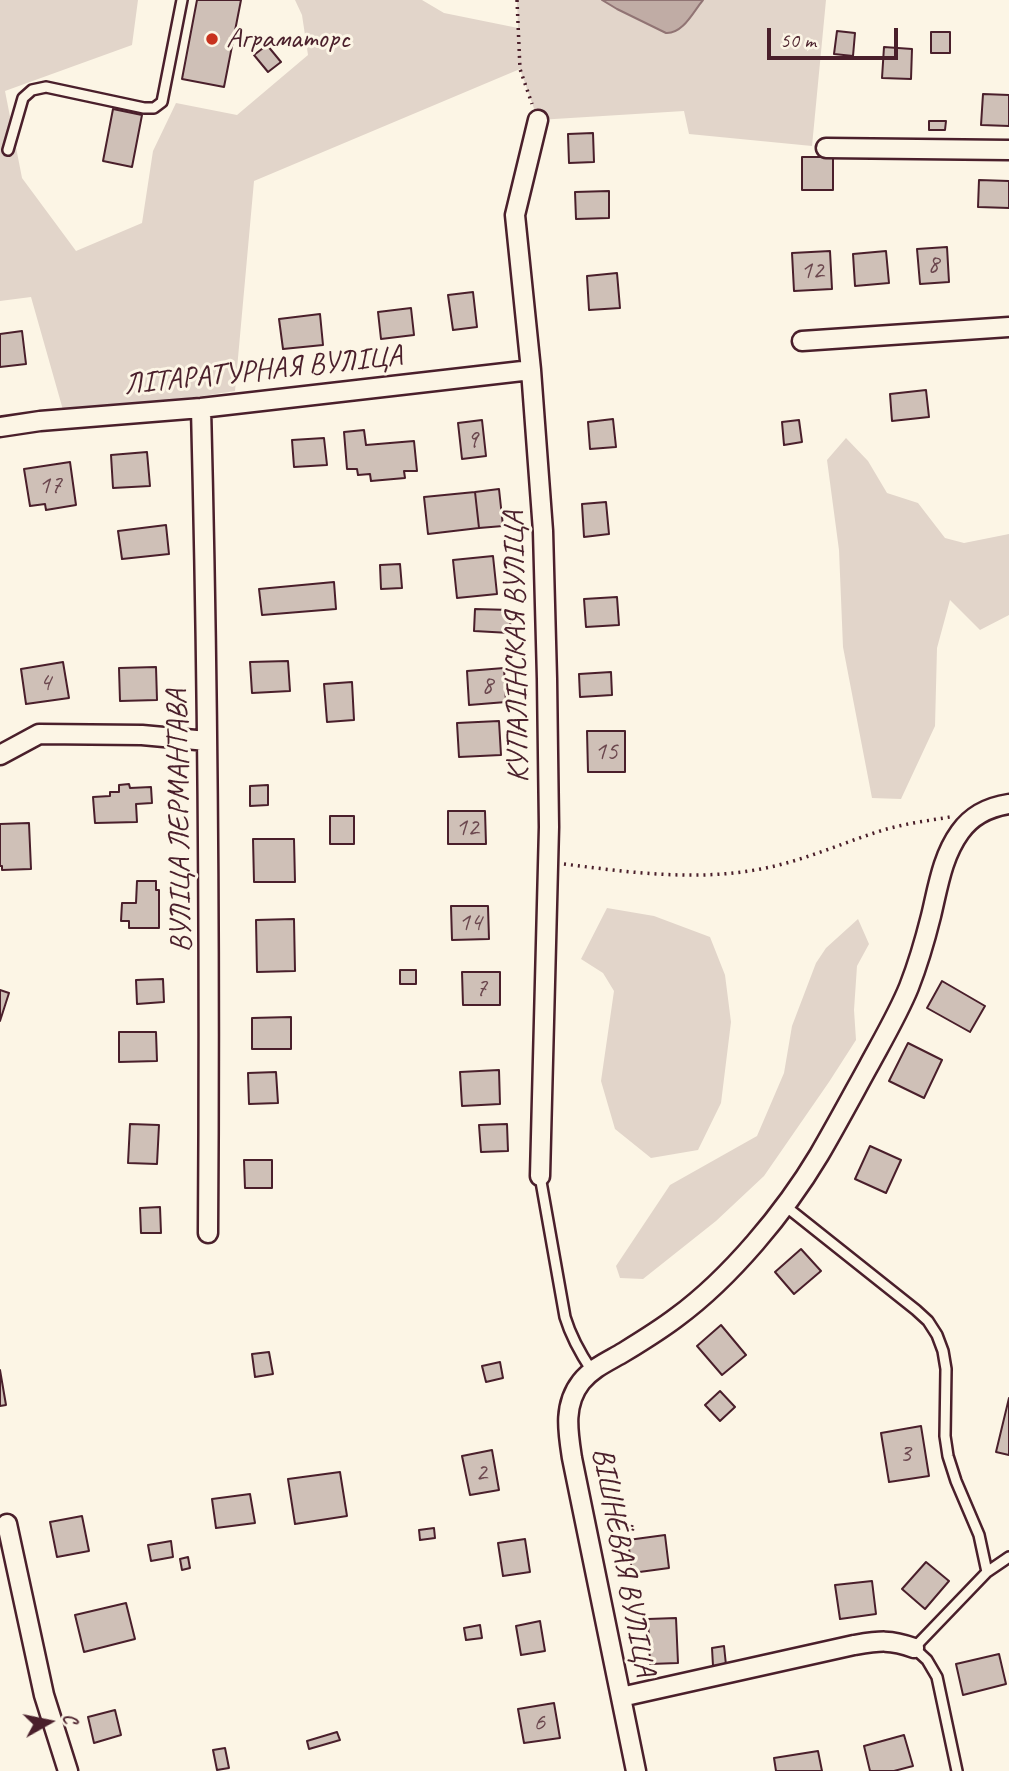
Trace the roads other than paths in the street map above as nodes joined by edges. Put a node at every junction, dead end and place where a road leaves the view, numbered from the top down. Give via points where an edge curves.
1 (182, 0) edge
2 (538, 120) road end
3 (826, 148) dead end
4 (8, 150) dead end
5 (1009, 150) edge
6 (1009, 327) edge
7 (802, 341) dead end
8 (531, 370) junction
9 (201, 408) junction
10 (0, 427) edge
11 (207, 741) junction
12 (0, 755) edge
13 (1009, 804) edge
14 (540, 1176) joint
15 (784, 1205) junction
16 (208, 1233) dead end
17 (592, 1371) junction
18 (7, 1524) dead end
19 (1009, 1557) edge
20 (987, 1572) junction
21 (914, 1647) junction
22 (621, 1697) junction
23 (68, 1771) edge
24 (636, 1771) edge
25 (957, 1771) edge

1 - 4 lane via 162,102 144,108 46,87 32,90 23,98
2 - 8 street, КУПАЛІНСКАЯ ВУЛІЦА via 515,215
3 - 5 street
6 - 7 street
8 - 9 street, ЛІТАРАТУРНАЯ ВУЛІЦА
8 - 14 street, КУПАЛІНСКАЯ ВУЛІЦА via 543,531 547,679 548,863
9 - 10 street, ЛІТАРАТУРНАЯ ВУЛІЦА
9 - 11 street, ВУЛІЦА ЛЕРМАНТАВА
11 - 12 street via 39,734
11 - 16 street, ВУЛІЦА ЛЕРМАНТАВА
13 - 15 street via 978,814 961,830 947,854 908,989 820,1154
14 - 17 lane via 565,1317
15 - 17 street via 692,1306
15 - 20 lane via 916,1310 937,1335 946,1369 948,1456 979,1535
17 - 22 street, ВІШНЁВАЯ ВУЛІЦА via 572,1395 568,1434
18 - 23 street via 44,1695
19 - 20 lane
20 - 21 lane
21 - 22 street via 877,1641
21 - 25 lane via 937,1677
22 - 24 street, ВІШНЁВАЯ ВУЛІЦА

